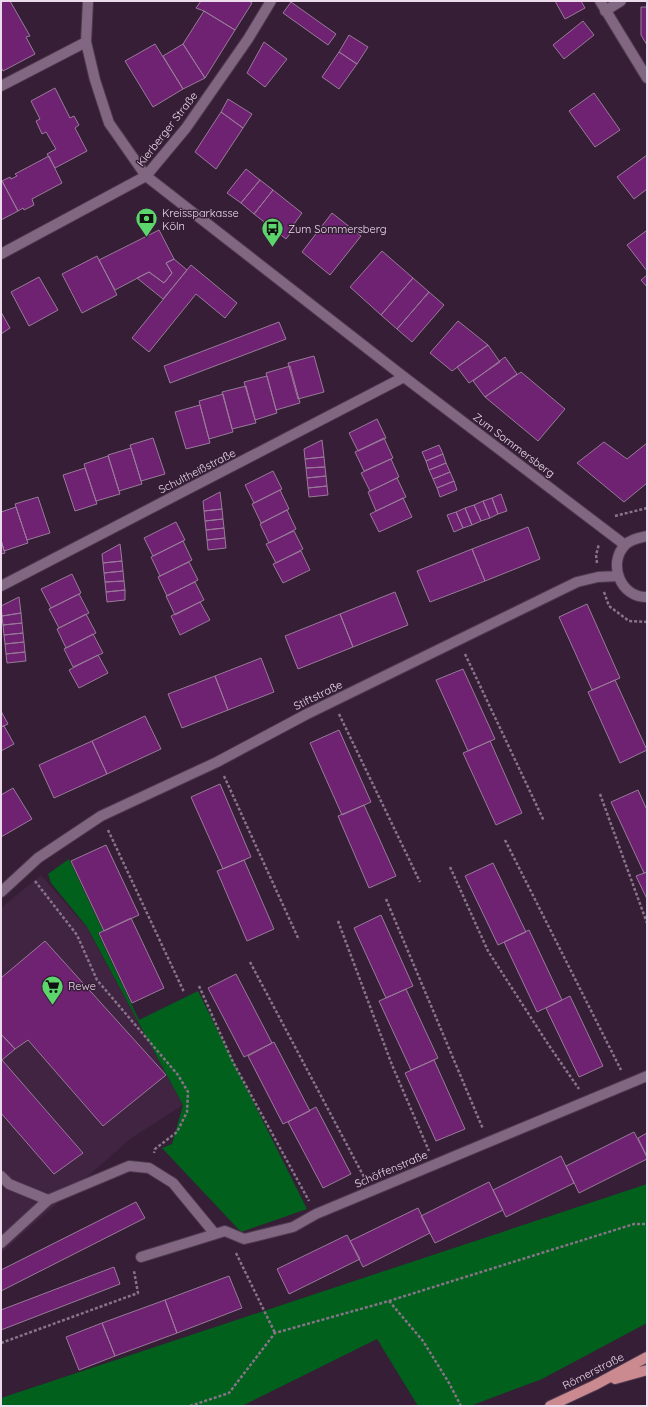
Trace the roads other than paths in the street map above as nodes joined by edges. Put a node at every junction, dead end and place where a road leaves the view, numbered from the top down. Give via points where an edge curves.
1 (88, 1) edge
2 (271, 1) edge
3 (600, 1) edge
4 (621, 1) edge
5 (605, 11) junction
6 (86, 42) junction
7 (647, 78) edge
8 (1, 86) edge
9 (146, 176) junction
10 (1, 254) edge
11 (404, 377) junction
12 (647, 536) edge
13 (625, 545) junction
14 (618, 576) junction
15 (1, 586) edge
16 (647, 597) edge
17 (1, 892) edge
18 (647, 1076) edge
19 (1, 1176) edge
20 (48, 1200) junction
21 (215, 1234) junction
22 (1, 1243) edge
23 (141, 1257) road end
24 (647, 1357) edge
25 (647, 1370) edge
26 (596, 1385) junction
27 (550, 1406) edge

1 - 6 street, Zum Sommersberg
2 - 9 street, Kierberger Straße via 248,39 186,128
3 - 5 street
4 - 5 street
5 - 7 street
6 - 8 street
6 - 9 street, Zum Sommersberg via 109,124
9 - 10 street, Kierberger Straße
9 - 11 street, Zum Sommersberg
11 - 13 street, Zum Sommersberg
11 - 15 street, Schultheißstraße
12 - 13 street via 634,539
13 - 14 street via 616,565
14 - 16 street via 623,586 631,593
14 - 17 street, Stiftstraße via 577,582 333,701 217,762 101,816 38,858
18 - 21 street, Schöffenstraße via 316,1214 293,1227 244,1239 225,1231
19 - 20 street via 9,1184
20 - 21 street via 128,1166 149,1168 173,1183
20 - 22 street
21 - 23 street
24 - 26 main road, Römerstraße
25 - 26 main road
26 - 27 main road, Römerstraße

